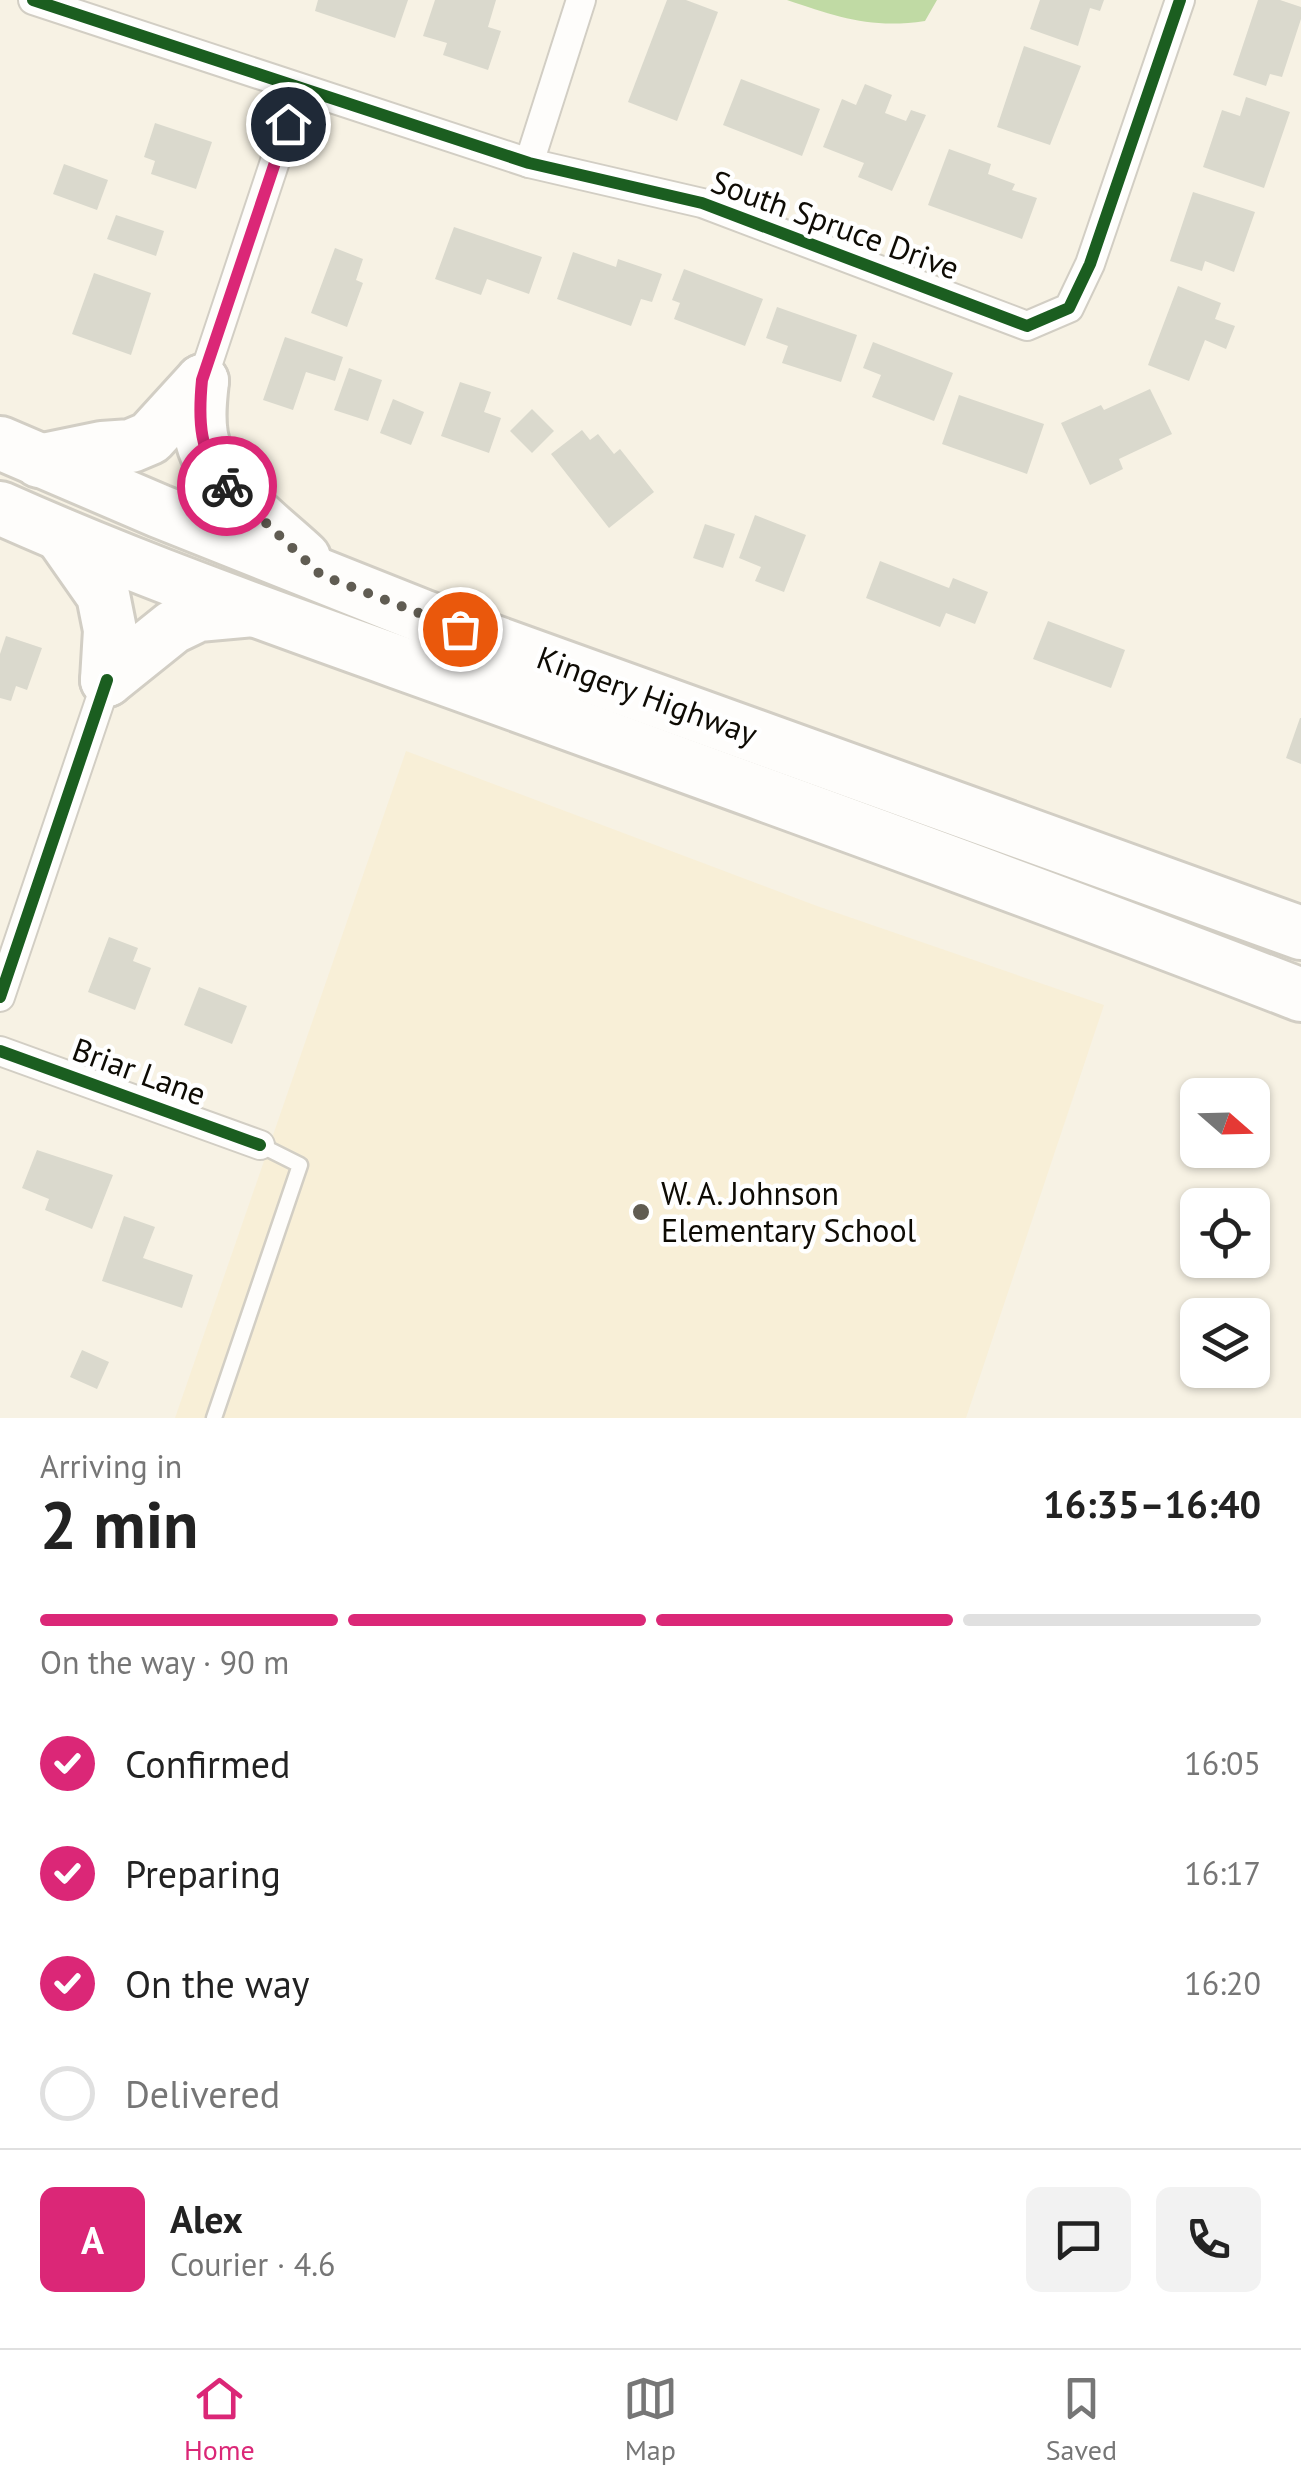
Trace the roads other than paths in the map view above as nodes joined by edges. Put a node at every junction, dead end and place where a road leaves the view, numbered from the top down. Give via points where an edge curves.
1 (33, 0) edge
2 (581, 0) edge
3 (1180, 0) edge
4 (299, 89) junction
5 (530, 163) junction
6 (202, 380) junction
7 (20, 452) edge
8 (0, 508) edge
9 (61, 535) junction
10 (321, 575) junction
11 (254, 610) junction
12 (106, 680) junction
13 (1301, 933) edge
14 (1301, 994) edge
15 (0, 997) edge
16 (0, 1051) edge
17 (260, 1145) joint
18 (214, 1418) edge

1 - 4 street, South Spruce Drive
2 - 5 street
3 - 5 street, South Spruce Drive via 1090,264 1069,308 1027,326 702,203
4 - 5 street, South Spruce Drive
4 - 6 street
6 - 7 highway via 150,438 131,446
6 - 10 highway via 201,438 214,471
7 - 10 highway, Kingery Highway
8 - 9 highway, Kingery Highway
9 - 11 highway, Kingery Highway
9 - 12 highway via 103,595 110,630
10 - 13 highway, Kingery Highway
11 - 12 highway via 172,626
11 - 14 highway, Kingery Highway
12 - 15 street
16 - 17 street, Briar Lane
17 - 18 lane via 300,1165

